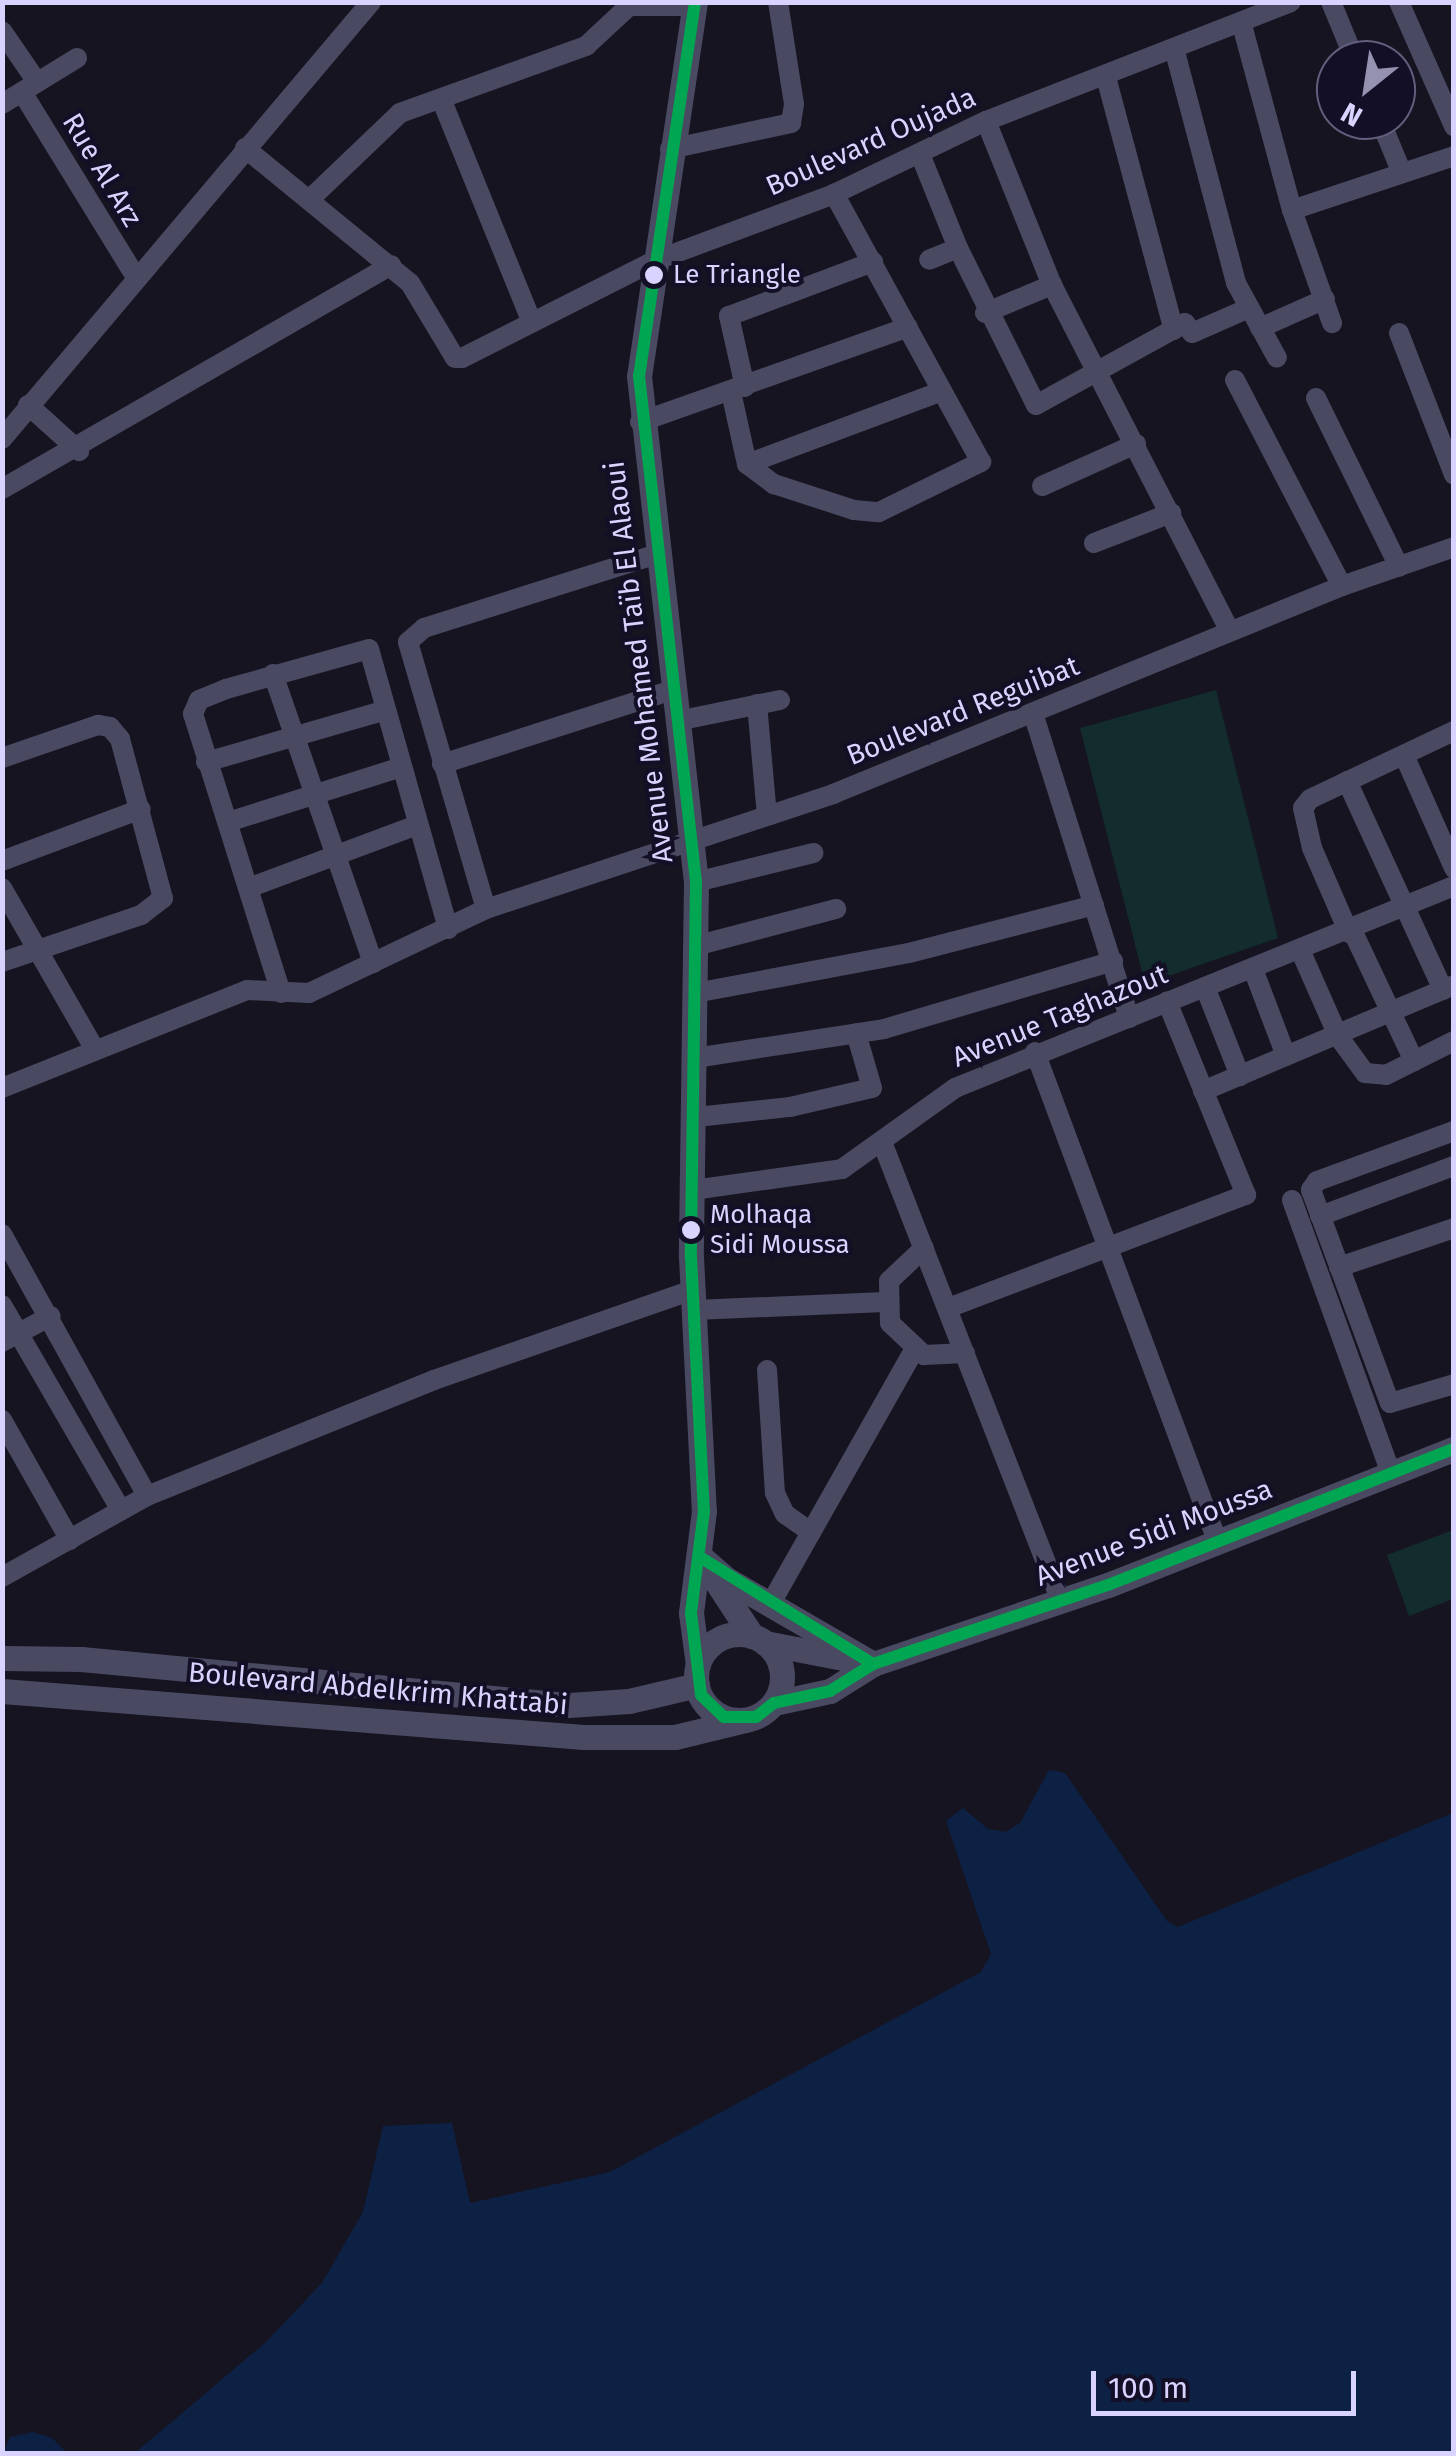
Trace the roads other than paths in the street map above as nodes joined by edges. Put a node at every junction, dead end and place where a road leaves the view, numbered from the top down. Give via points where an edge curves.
1 (371, 2) edge
2 (778, 2) edge
3 (1291, 2) edge
4 (1331, 2) edge
5 (1399, 2) edge
6 (694, 4) edge
7 (1242, 24) junction
8 (2, 31) edge
9 (1347, 40) edge
10 (1174, 48) junction
11 (77, 58) dead end
12 (1106, 77) junction
13 (29, 87) junction
14 (442, 101) junction
15 (2, 104) edge
16 (986, 121) junction
17 (1454, 126) edge
18 (1388, 140) edge
19 (245, 148) junction
20 (670, 149) junction
21 (920, 154) junction
22 (1454, 156) edge
23 (1402, 173) junction
24 (834, 194) junction
25 (309, 200) junction
26 (1292, 210) junction
27 (958, 248) junction
28 (929, 260) dead end
29 (654, 261) junction
30 (872, 262) junction
31 (390, 265) junction
32 (135, 276) junction
33 (1052, 286) junction
34 (1325, 299) junction
35 (1249, 308) junction
36 (985, 313) junction
37 (530, 320) junction
38 (1332, 323) dead end
39 (908, 327) junction
40 (1260, 328) junction
41 (1174, 330) junction
42 (1399, 332) dead end
43 (1277, 358) dead end
44 (1099, 369) junction
45 (1235, 380) dead end
46 (738, 390) junction
47 (942, 392) junction
48 (1316, 398) dead end
49 (28, 405) junction
50 (640, 422) junction
51 (2, 439) edge
52 (1136, 444) junction
53 (79, 451) junction
54 (747, 464) junction
55 (1454, 474) edge
56 (1042, 486) dead end
57 (2, 490) edge
58 (1171, 513) junction
59 (1094, 543) dead end
60 (1454, 547) edge
61 (657, 554) junction
62 (1399, 566) junction
63 (1342, 586) junction
64 (1230, 631) junction
65 (274, 674) junction
66 (676, 689) junction
67 (780, 700) dead end
68 (757, 704) junction
69 (386, 710) junction
70 (1032, 713) junction
71 (682, 720) junction
72 (1454, 731) edge
73 (292, 734) junction
74 (1404, 755) junction
75 (2, 758) edge
76 (206, 762) junction
77 (442, 764) junction
78 (400, 767) junction
79 (1347, 782) junction
80 (314, 796) junction
81 (141, 809) junction
82 (767, 815) junction
83 (228, 822) junction
84 (417, 825) junction
85 (692, 842) junction
86 (813, 853) dead end
87 (336, 856) junction
88 (2, 861) edge
89 (696, 882) junction
90 (1453, 884) edge
91 (251, 887) junction
92 (2, 888) edge
93 (1094, 905) junction
94 (486, 909) junction
95 (836, 909) dead end
96 (1404, 910) junction
97 (448, 929) junction
98 (1351, 933) junction
99 (695, 946) junction
100 (39, 951) junction
101 (1302, 952) junction
102 (2, 962) edge
103 (1113, 962) junction
104 (373, 963) junction
105 (1253, 969) junction
106 (1205, 987) junction
107 (1448, 987) edge
108 (281, 993) junction
109 (695, 993) junction
110 (1167, 1001) junction
111 (1390, 1011) junction
112 (1128, 1018) junction
113 (856, 1033) junction
114 (1338, 1036) junction
115 (1454, 1042) edge
116 (94, 1048) junction
117 (1034, 1052) junction
118 (1286, 1056) junction
119 (695, 1058) junction
120 (1414, 1061) junction
121 (1240, 1076) junction
122 (2, 1088) edge
123 (1203, 1091) junction
124 (696, 1117) junction
125 (1454, 1131) edge
126 (882, 1142) junction
127 (1454, 1166) edge
128 (693, 1190) junction
129 (1292, 1200) dead end
130 (1320, 1216) junction
131 (1454, 1228) edge
132 (2, 1234) edge
133 (924, 1248) junction
134 (1110, 1250) junction
135 (1339, 1268) junction
136 (693, 1300) junction
137 (885, 1302) junction
138 (2, 1304) edge
139 (948, 1308) junction
140 (51, 1316) junction
141 (12, 1337) edge
142 (914, 1350) junction
143 (965, 1353) junction
144 (767, 1370) dead end
145 (1454, 1384) edge
146 (2, 1420) edge
147 (1454, 1449) edge
148 (1391, 1474) junction
149 (147, 1496) junction
150 (120, 1510) junction
151 (811, 1532) junction
152 (70, 1540) junction
153 (1218, 1543) junction
154 (702, 1558) junction
155 (2, 1577) edge
156 (1061, 1602) junction
157 (772, 1603) junction
158 (758, 1639) junction
159 (2, 1658) edge
160 (873, 1664) junction
161 (697, 1675) junction
162 (2, 1691) edge
163 (468, 1698) junction
164 (774, 1704) junction
165 (746, 1720) junction
166 (466, 1728) junction

1 - 19 street
2 - 20 street via 794,104 791,123
3 - 7 street, Boulevard Oujada
4 - 9 street
5 - 17 street
6 - 14 street via 629,6 586,46
6 - 20 street, Avenue Mohamed Taïb El Alaoui
7 - 10 street, Boulevard Oujada
7 - 26 street
8 - 13 street, Rue Al Arz
10 - 12 street, Boulevard Oujada
10 - 35 street via 1233,272
11 - 13 street
12 - 16 street, Boulevard Oujada
12 - 41 street
13 - 15 street
13 - 32 street, Rue Al Arz
14 - 25 street via 390,120
14 - 37 street
16 - 21 street, Boulevard Oujada
16 - 33 street
18 - 23 street
19 - 25 street
19 - 32 street
20 - 29 street, Avenue Mohamed Taïb El Alaoui
21 - 24 street, Boulevard Oujada
21 - 27 street
22 - 23 street
23 - 26 street
24 - 29 street, Boulevard Oujada
24 - 30 street
25 - 31 street
26 - 34 street
27 - 28 street
27 - 36 street
29 - 37 street, Boulevard Oujada
29 - 50 street, Avenue Mohamed Taïb El Alaoui via 640,361
30 - 39 street
30 - 46 street via 729,316
31 - 37 street, Boulevard Oujada via 418,292 462,358
31 - 53 street
32 - 49 street
33 - 36 street
33 - 44 street
34 - 38 street
34 - 40 street
35 - 40 street
35 - 41 street via 1192,333 1185,323
36 - 44 street via 1036,405
39 - 46 street
39 - 47 street
40 - 43 street
41 - 44 street
42 - 55 street
44 - 52 street
45 - 63 street
46 - 50 street
46 - 54 street
47 - 54 street
47 - 54 street via 981,462 879,512 786,489
48 - 62 street
49 - 51 street
49 - 53 street
50 - 61 street, Avenue Mohamed Taïb El Alaoui
52 - 56 street
52 - 58 street
53 - 57 street
58 - 59 street
58 - 64 street
60 - 62 street, Boulevard Reguibat
61 - 66 street, Avenue Mohamed Taïb El Alaoui
61 - 77 street via 412,636 408,653
62 - 63 street, Boulevard Reguibat
63 - 64 street, Boulevard Reguibat
64 - 70 street, Boulevard Reguibat
65 - 69 street via 368,648
65 - 73 street
65 - 76 street via 195,703
66 - 71 street, Avenue Mohamed Taïb El Alaoui
66 - 77 street
67 - 68 street
68 - 71 street
68 - 82 street
69 - 73 street
69 - 78 street
70 - 82 street, Boulevard Reguibat
70 - 93 street
71 - 85 street, Avenue Mohamed Taïb El Alaoui
72 - 74 street
73 - 76 street
73 - 80 street
74 - 79 street
74 - 90 street
75 - 81 street via 106,726 120,739
76 - 83 street
77 - 94 street
78 - 80 street
78 - 84 street
79 - 96 street
79 - 98 street via 1310,799 1302,812
80 - 83 street
80 - 87 street
81 - 88 street
81 - 100 street via 160,904
82 - 85 street, Boulevard Reguibat
83 - 91 street
84 - 87 street
84 - 97 street
85 - 89 street, Avenue Mohamed Taïb El Alaoui
85 - 94 street, Boulevard Reguibat
86 - 89 street
87 - 91 street
87 - 104 street
89 - 99 street, Avenue Mohamed Taïb El Alaoui
90 - 96 street, Avenue Taghazout
91 - 108 street
92 - 100 street
93 - 103 street
93 - 109 street via 909,954
94 - 97 street, Boulevard Reguibat
95 - 99 street
96 - 98 street, Avenue Taghazout
96 - 107 street
97 - 104 street, Boulevard Reguibat
98 - 101 street, Avenue Taghazout
98 - 111 street
99 - 109 street, Avenue Mohamed Taïb El Alaoui
100 - 102 street
100 - 116 street
101 - 105 street, Avenue Taghazout
101 - 114 street
103 - 112 street
103 - 113 street
104 - 108 street, Boulevard Reguibat via 308,992
105 - 106 street, Avenue Taghazout
105 - 118 street
106 - 110 street, Avenue Taghazout
106 - 121 street
107 - 111 street
108 - 116 street, Boulevard Reguibat via 247,990
109 - 119 street, Avenue Mohamed Taïb El Alaoui
110 - 112 street, Avenue Taghazout
110 - 123 street
111 - 114 street
111 - 120 street
112 - 117 street, Avenue Taghazout
113 - 119 street
113 - 124 street via 872,1088 790,1107
114 - 118 street
114 - 120 street via 1369,1075 1386,1075
115 - 120 street
116 - 122 street, Boulevard Reguibat
117 - 126 street, Avenue Taghazout via 945,1094
117 - 134 street
118 - 121 street
119 - 124 street, Avenue Mohamed Taïb El Alaoui
121 - 123 street
123 - 134 street via 1246,1194
124 - 128 street, Avenue Mohamed Taïb El Alaoui
125 - 130 street via 1314,1182
126 - 128 street, Avenue Taghazout via 830,1172
126 - 133 street
127 - 130 street
128 - 136 street, Avenue Mohamed Taïb El Alaoui
129 - 148 street
130 - 135 street
131 - 135 street
132 - 140 street
133 - 137 street via 898,1266
133 - 139 street
134 - 139 street
134 - 153 street
135 - 145 street via 1390,1403
136 - 137 street
136 - 149 street via 533,1343
136 - 154 street, Avenue Mohamed Taïb El Alaoui
137 - 142 street via 896,1334
138 - 141 street
139 - 143 street
140 - 141 street
140 - 149 street
141 - 150 street
142 - 143 street via 934,1357
142 - 151 street
143 - 156 street
144 - 151 street via 775,1492 784,1514
146 - 152 street
147 - 148 street, Avenue Sidi Moussa
148 - 153 street, Avenue Sidi Moussa
149 - 150 street
150 - 152 street
151 - 157 street
152 - 155 street
153 - 156 street, Avenue Sidi Moussa
154 - 157 street
154 - 158 street
154 - 161 street, Avenue Mohamed Taïb El Alaoui via 691,1613
156 - 160 street, Avenue Sidi Moussa
157 - 160 street
158 - 160 street, Avenue Sidi Moussa
158 - 161 street via 713,1643
158 - 164 street via 783,1678
159 - 163 street, Boulevard Abdelkrim Khattabi via 81,1659
160 - 164 street, Avenue Sidi Moussa via 830,1691
161 - 163 street, Boulevard Abdelkrim Khattabi via 602,1704
161 - 165 street via 714,1712
162 - 166 street, Boulevard Abdelkrim Khattabi
163 - 166 street
164 - 165 street
165 - 166 street, Boulevard Abdelkrim Khattabi via 655,1738

